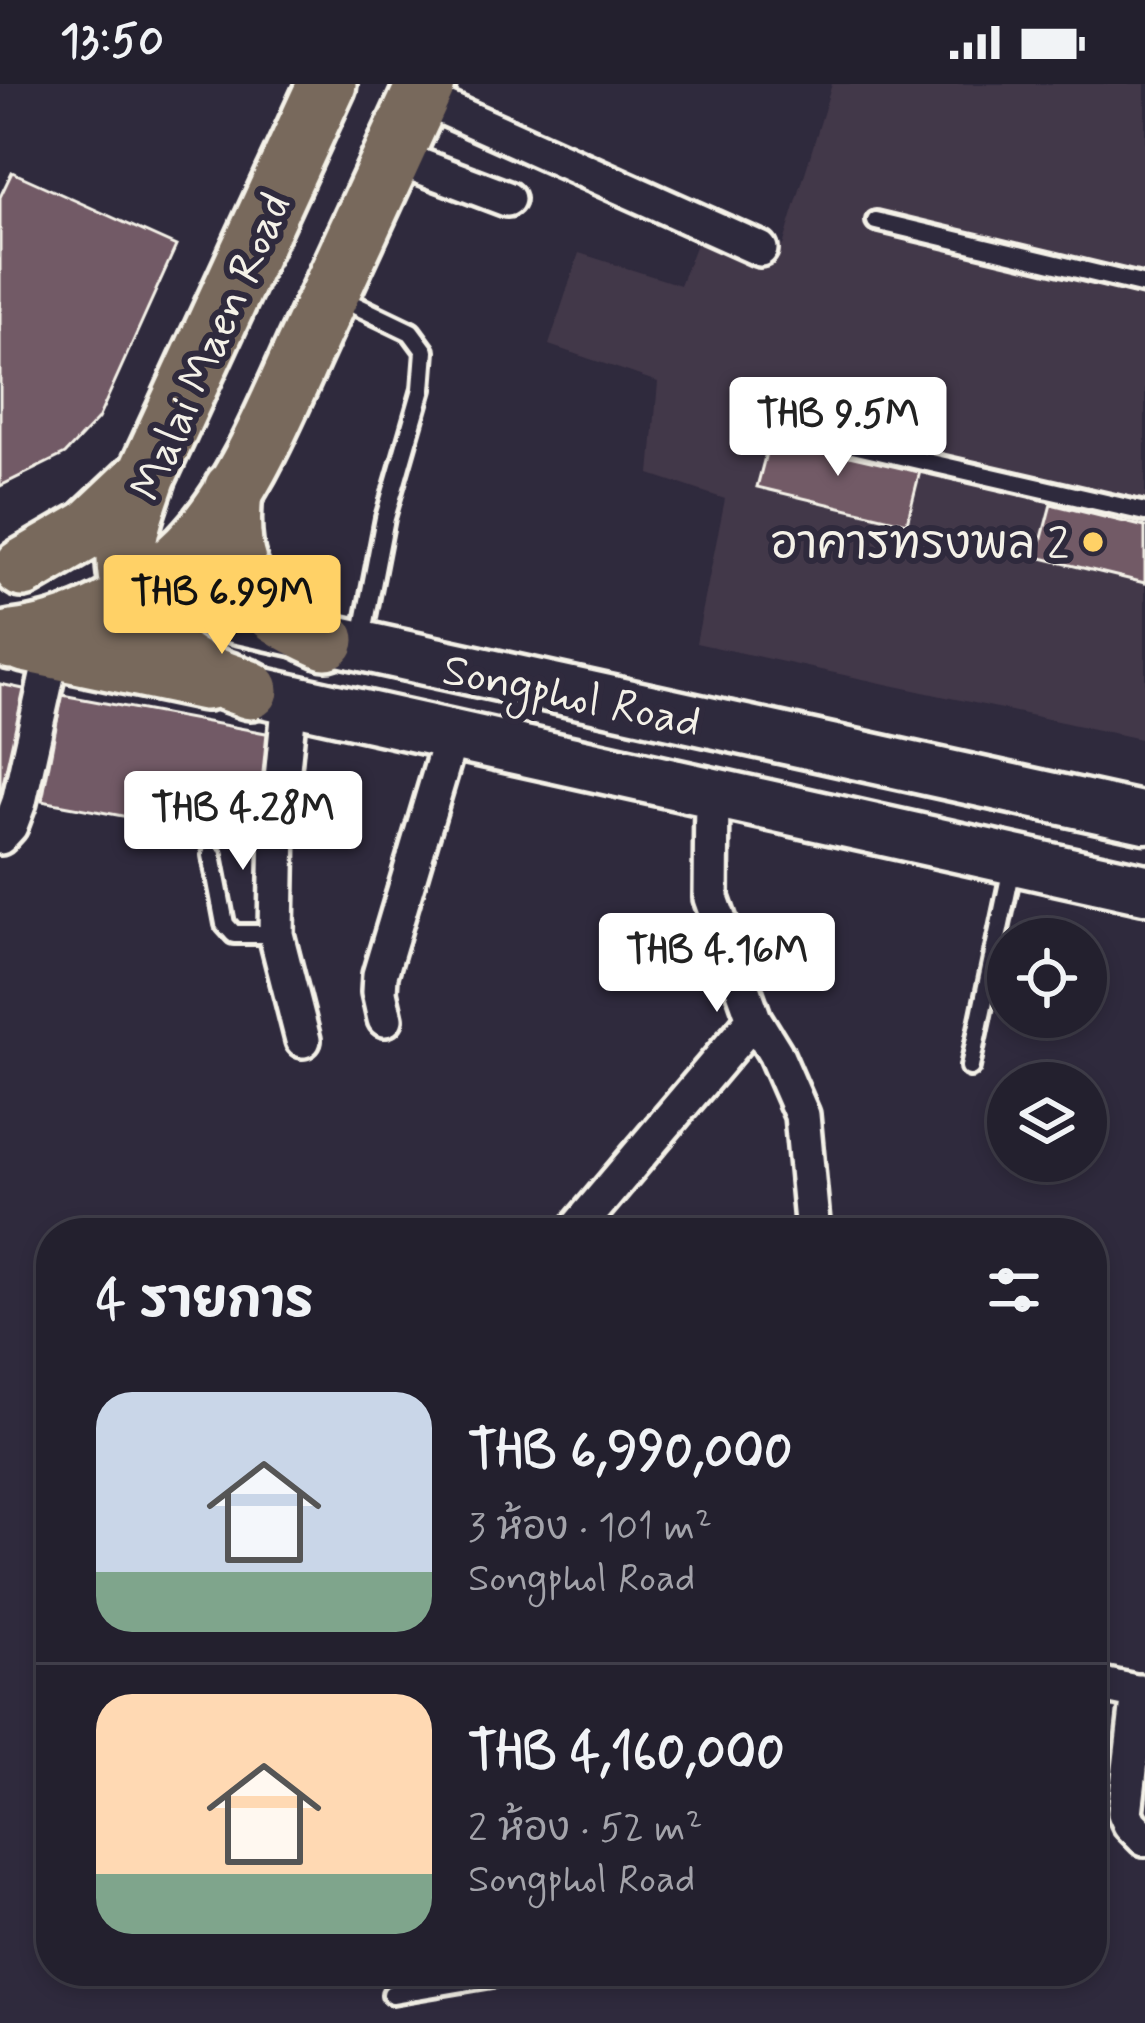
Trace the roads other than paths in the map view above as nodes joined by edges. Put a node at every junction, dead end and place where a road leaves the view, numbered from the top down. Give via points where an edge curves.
1 (327, 84) edge
2 (423, 91) edge
3 (393, 156) junction
4 (507, 199) dead end
5 (876, 221) dead end
6 (760, 249) dead end
7 (1145, 285) edge
8 (330, 293) junction
9 (831, 440) dead end
10 (147, 475) junction
11 (233, 490) junction
12 (1145, 512) edge
13 (11, 567) edge
14 (134, 596) junction
15 (22, 643) edge
16 (343, 644) junction
17 (270, 694) junction
18 (451, 736) junction
19 (712, 790) junction
20 (1145, 818) edge
21 (0, 837) edge
22 (212, 855) dead end
23 (1013, 859) junction
24 (1145, 890) edge
25 (276, 934) junction
26 (385, 1019) dead end
27 (754, 1019) junction
28 (303, 1040) dead end
29 (970, 1067) dead end
30 (586, 1218) edge
31 (812, 1218) edge
32 (1107, 1686) edge
33 (1142, 1693) edge
34 (1145, 1839) edge
35 (439, 1986) edge
36 (392, 1994) dead end

1 - 10 highway, Malai Maen Road
2 - 3 highway, Malai Maen Road
2 - 6 street
3 - 4 street
3 - 8 highway, Malai Maen Road
5 - 7 lane
8 - 11 highway, Malai Maen Road
8 - 16 lane via 411,332 425,352 422,389
9 - 12 lane
10 - 13 highway via 90,529
10 - 14 highway, Malai Maen Road via 126,561
11 - 14 highway, Malai Maen Road via 191,548
11 - 16 highway via 229,531 253,596 287,623
13 - 14 highway, Songphol Road
14 - 15 highway
14 - 16 main road, Songphol Road
14 - 17 highway via 158,640 193,668
15 - 17 highway, Songphol Road
15 - 21 street via 19,802
16 - 20 main road, Songphol Road
17 - 18 main road, Songphol Road
17 - 25 street
18 - 19 main road, Songphol Road
18 - 26 street via 380,975
19 - 23 main road, Songphol Road
19 - 27 street via 711,898
22 - 25 lane via 233,934
23 - 24 main road, Songphol Road
23 - 29 lane
25 - 28 street
27 - 30 street
27 - 31 street via 802,1115
32 - 33 street
33 - 34 street via 1125,1813
35 - 36 lane

